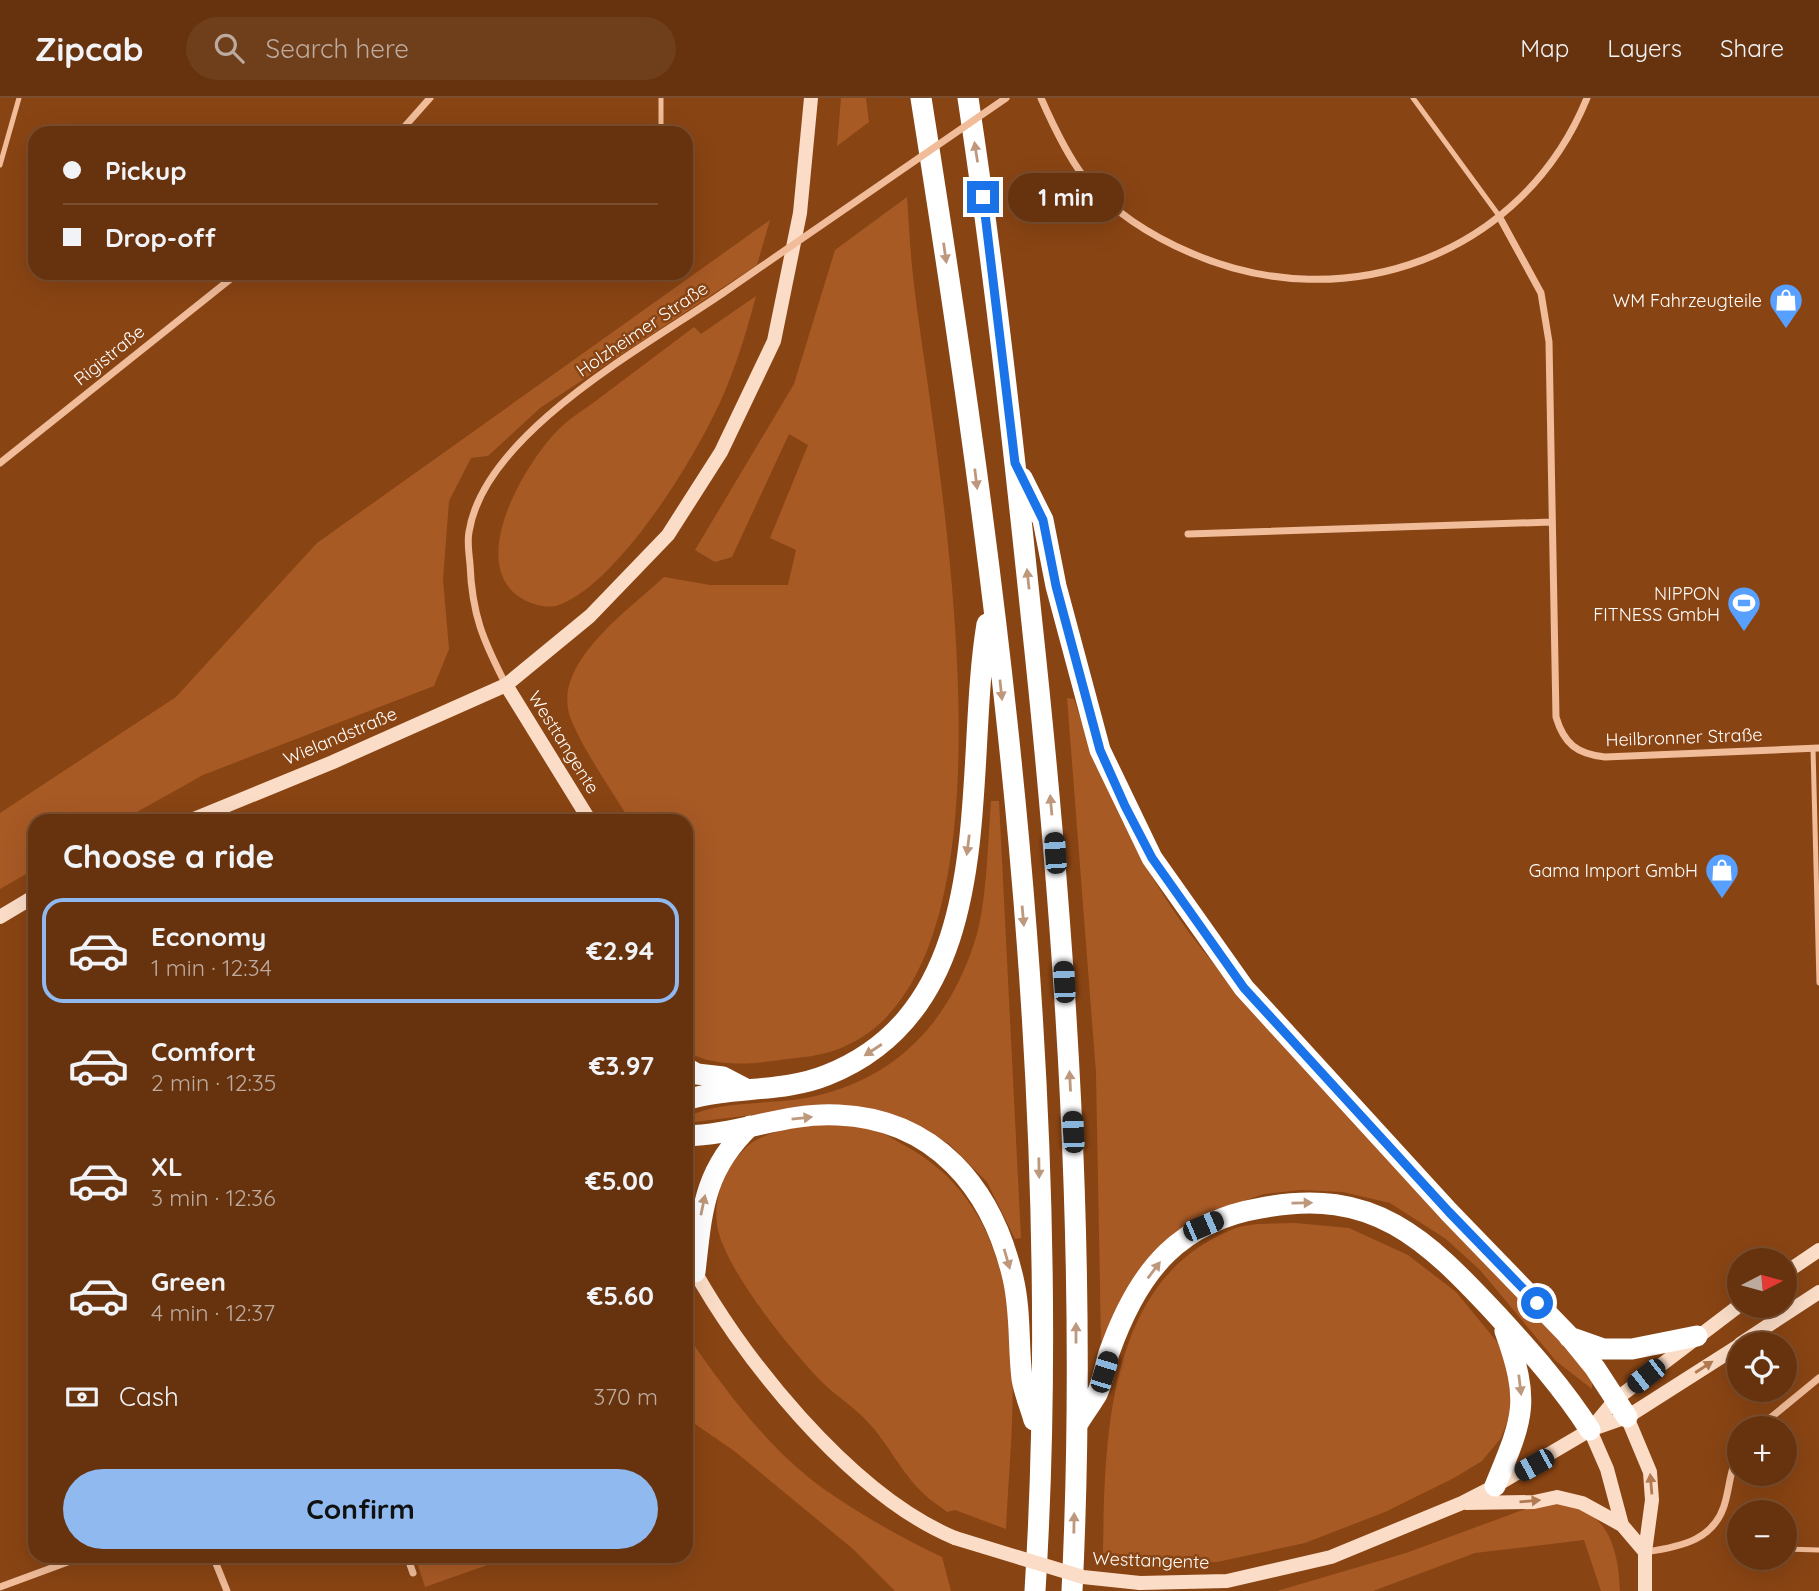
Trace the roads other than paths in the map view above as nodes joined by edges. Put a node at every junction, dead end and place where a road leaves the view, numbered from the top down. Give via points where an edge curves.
1 (19, 98) edge
2 (430, 98) edge
3 (661, 98) edge
4 (811, 98) edge
5 (921, 98) edge
6 (968, 98) edge
7 (1006, 98) edge
8 (1041, 98) edge
9 (1413, 98) edge
10 (1587, 98) edge
11 (405, 126) edge
12 (661, 126) edge
13 (3, 145) edge
14 (0, 165) edge
15 (1500, 218) junction
16 (229, 280) edge
17 (0, 463) edge
18 (1015, 463) junction
19 (1552, 522) junction
20 (1188, 534) dead end
21 (991, 598) junction
22 (506, 685) junction
23 (1816, 748) edge
24 (206, 814) edge
25 (586, 814) edge
26 (28, 900) edge
27 (0, 917) edge
28 (1819, 982) edge
29 (693, 1072) edge
30 (746, 1089) junction
31 (693, 1099) edge
32 (750, 1126) junction
33 (693, 1135) edge
34 (693, 1250) edge
35 (1819, 1250) edge
36 (1797, 1265) edge
37 (693, 1269) edge
38 (1819, 1292) edge
39 (1727, 1314) edge
40 (1501, 1319) junction
41 (1758, 1332) edge
42 (1569, 1336) junction
43 (1697, 1336) junction
44 (1727, 1351) edge
45 (1819, 1378) edge
46 (1621, 1409) junction
47 (1773, 1416) edge
48 (1076, 1425) junction
49 (1590, 1430) junction
50 (1041, 1441) junction
51 (1495, 1486) junction
52 (1728, 1486) edge
53 (1462, 1503) junction
54 (1622, 1525) junction
55 (1797, 1549) edge
56 (1819, 1550) edge
57 (1644, 1552) junction
58 (65, 1563) edge
59 (217, 1563) edge
60 (409, 1563) edge
61 (413, 1573) dead end
62 (13, 1582) junction
63 (0, 1587) edge
64 (16, 1591) edge
65 (227, 1591) edge
66 (1035, 1591) edge
67 (1072, 1591) edge
68 (1644, 1591) edge

1 - 13 lane
2 - 11 street
3 - 12 lane
4 - 22 main road, Wielandstraße via 800,213 774,341 721,452 668,535 590,615
5 -> 21 highway
18 -> 6 highway
7 - 22 street, Holzheimer Straße, bridge via 570,397 515,447 483,488 468,532 472,603 484,642
8 - 15 street via 1084,177 1144,228 1221,266 1279,277 1351,278 1435,256
9 - 15 lane
10 - 15 street via 1540,178
13 - 14 lane
15 - 19 street, Heilbronner Straße via 1541,293 1549,342
16 - 17 street, Rigistraße
18 - 42 highway via 1043,520 1100,750 1152,858 1244,988
48 -> 18 highway via 1074,1188 1063,957
19 - 20 street
19 - 23 street, Heilbronner Straße via 1556,717 1562,735 1576,750 1605,757
21 -> 30 highway via 979,673 976,777 966,866 950,937 932,983 913,1014 877,1049 825,1076
21 -> 50 highway via 1015,809 1037,1131
22 - 24 main road, Wielandstraße
22 - 25 main road, Westtangente
23 - 28 lane
26 - 27 main road
29 - 30 highway via 723,1077
30 - 31 highway
32 - 33 highway
34 -> 32 highway via 709,1181 726,1151
32 -> 50 highway via 836,1114 875,1118 930,1142 959,1168 1000,1233 1013,1280 1022,1381
35 - 36 main road
37 - 53 main road, Westtangente, bridge via 740,1343 825,1443 866,1483 904,1511 956,1538 1083,1577 1140,1583 1227,1581 1331,1557
38 - 41 main road, Westtangente
39 - 43 main road, Westtangente
48 -> 40 highway via 1097,1393 1110,1351 1147,1279 1188,1235 1235,1213 1301,1202 1334,1204 1380,1217 1430,1247
40 - 49 highway via 1564,1390
40 -> 51 highway via 1519,1377 1521,1409 1516,1437
42 - 43 highway via 1603,1349 1632,1349
42 - 46 highway
43 - 46 main road, Westtangente
46 -> 44 main road, Westtangente
45 - 47 street
46 - 49 main road, Westtangente
57 -> 46 main road via 1652,1500 1650,1472
67 -> 48 highway
49 - 51 main road, Westtangente
49 - 54 main road via 1607,1469
50 - 66 highway
51 - 53 main road, Westtangente
52 - 57 street via 1726,1501 1710,1531 1695,1541
53 -> 54 main road via 1534,1502 1557,1497 1582,1503
54 - 57 main road
55 - 56 lane
57 - 68 main road
58 - 62 street
59 - 65 street
60 - 61 street
62 - 63 street
62 - 64 lane

